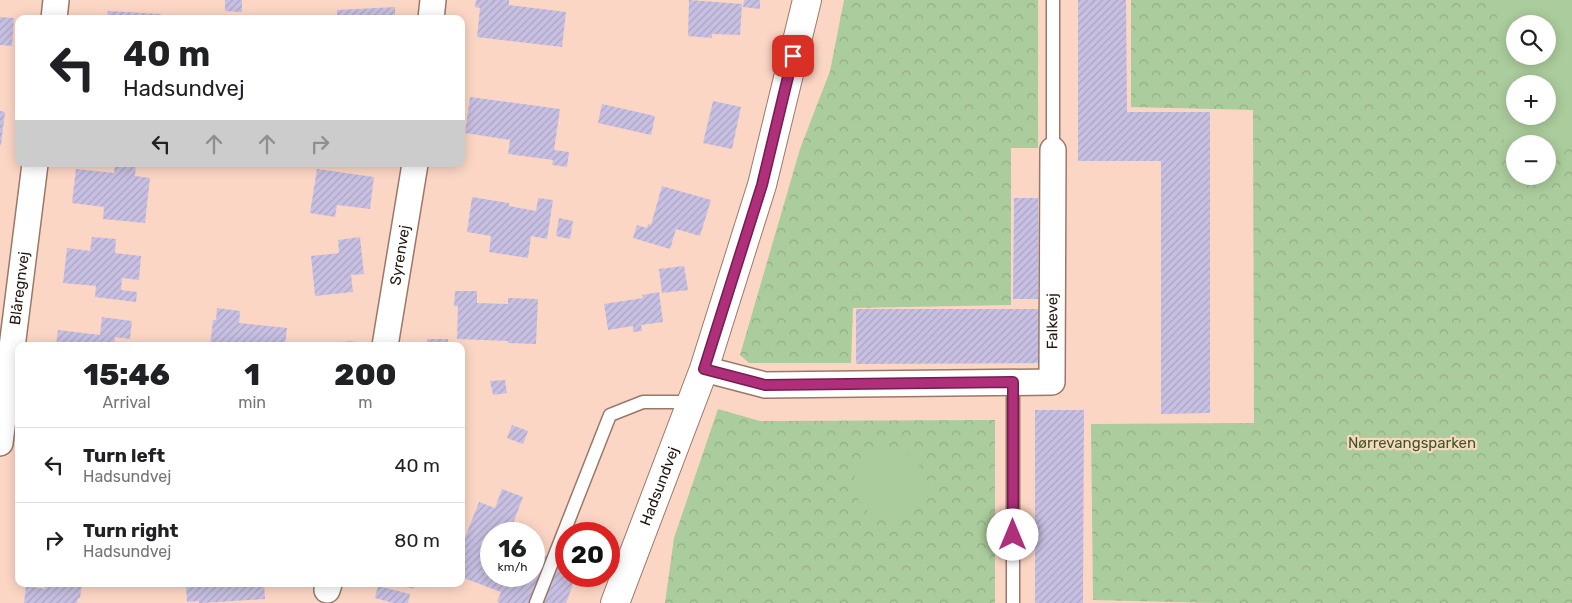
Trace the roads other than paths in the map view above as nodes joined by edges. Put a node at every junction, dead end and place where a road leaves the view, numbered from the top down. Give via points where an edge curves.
1 (56, 0) edge
2 (433, 0) edge
3 (807, 0) edge
4 (1052, 0) edge
5 (54, 15) edge
6 (431, 15) edge
7 (1053, 150) joint
8 (35, 167) edge
9 (415, 167) edge
10 (386, 342) edge
11 (704, 369) junction
12 (1013, 382) junction
13 (692, 402) junction
14 (0, 443) edge
15 (536, 603) edge
16 (615, 603) edge
17 (1013, 603) edge

1 - 5 street
2 - 6 street
3 - 11 street, Hadsundvej via 762,185
4 - 7 lane, Falkevej
7 - 12 street, Falkevej via 1052,382
8 - 14 street, Blåregnvej
9 - 10 street, Syrenvej
11 - 12 street via 765,385
11 - 13 street, Hadsundvej
12 - 17 lane
13 - 15 lane via 643,402 610,415
13 - 16 street, Hadsundvej

